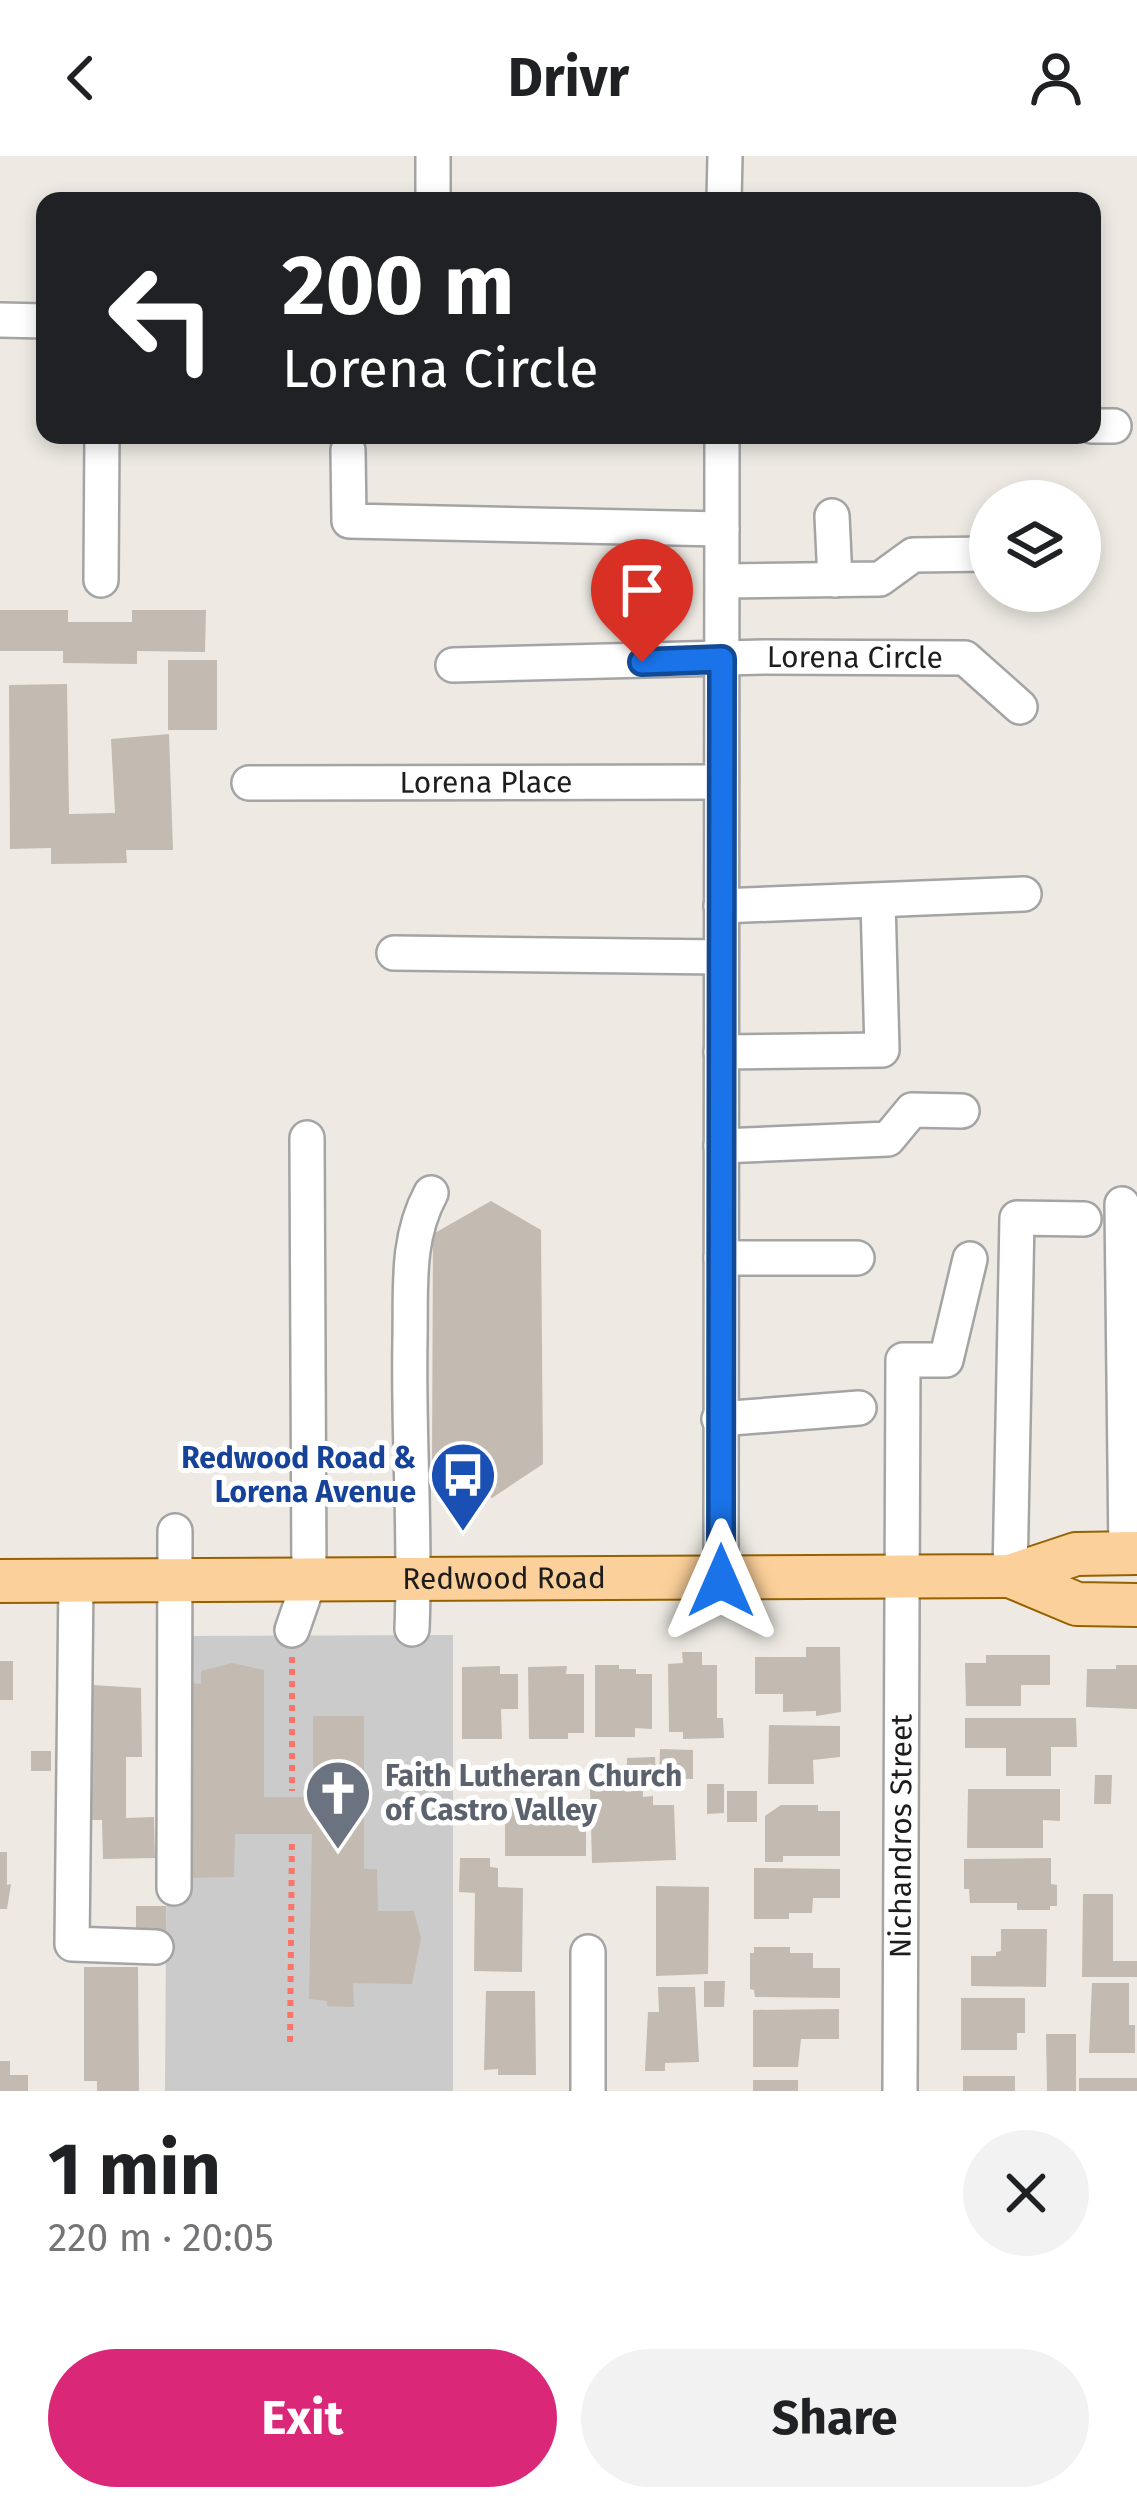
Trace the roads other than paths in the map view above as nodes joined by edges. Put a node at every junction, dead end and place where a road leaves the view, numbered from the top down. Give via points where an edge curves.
1 (433, 156) edge
2 (725, 156) edge
3 (433, 192) edge
4 (724, 192) edge
5 (0, 320) edge
6 (36, 321) edge
7 (102, 444) edge
8 (722, 444) edge
9 (347, 450) dead end
10 (832, 516) dead end
11 (722, 529) junction
12 (969, 554) edge
13 (101, 580) dead end
14 (835, 580) junction
15 (723, 581) junction
16 (722, 659) junction
17 (453, 664) dead end
18 (1020, 707) dead end
19 (721, 782) junction
20 (249, 783) dead end
21 (1024, 894) dead end
22 (878, 901) junction
23 (721, 906) junction
24 (394, 953) dead end
25 (721, 957) junction
26 (721, 1052) junction
27 (962, 1111) dead end
28 (308, 1138) dead end
29 (721, 1147) junction
30 (431, 1193) dead end
31 (1122, 1204) dead end
32 (1084, 1219) dead end
33 (721, 1258) junction
34 (857, 1258) dead end
35 (970, 1259) dead end
36 (859, 1408) dead end
37 (719, 1419) junction
38 (175, 1531) dead end
39 (1132, 1553) edge
40 (1010, 1576) junction
41 (902, 1579) junction
42 (76, 1580) junction
43 (414, 1580) junction
44 (0, 1581) edge
45 (177, 1581) junction
46 (309, 1581) junction
47 (721, 1581) junction
48 (1137, 1605) edge
49 (412, 1629) dead end
50 (292, 1630) road end
51 (174, 1888) dead end
52 (156, 1947) dead end
53 (588, 1952) dead end
54 (588, 2091) edge
55 (900, 2091) edge

1 - 3 street
2 - 4 street
5 - 6 street
7 - 13 street
8 - 11 street
9 - 11 street via 349,521
10 - 14 street
11 - 15 street
12 - 14 street via 913,555 880,579
14 - 15 street
15 - 16 street
16 - 17 street, Lorena Circle
16 - 18 street, Lorena Circle via 965,658
16 - 19 street
19 - 20 street, Lorena Place
19 - 23 street
21 - 22 street
22 - 23 street
22 - 26 street via 881,1049
23 - 25 street
24 - 25 street
25 - 26 street
26 - 29 street
27 - 29 street via 912,1111 888,1139
28 - 46 street
29 - 33 street
30 - 43 street via 412,1244
31 - 39 street
32 - 40 street via 1017,1218
33 - 34 street
33 - 37 street
35 - 41 street, Nichandros Street via 946,1360 903,1360
36 - 37 street
37 - 47 street
38 - 45 street
39 - 40 main road, Redwood Road via 1076,1554
40 - 41 main road, Redwood Road
40 - 48 main road, Redwood Road via 1077,1604
41 - 47 main road, Redwood Road
41 - 55 street, Nichandros Street
42 - 44 main road, Redwood Road
42 - 45 main road, Redwood Road
42 - 52 street via 72,1944
43 - 46 main road, Redwood Road
43 - 47 main road, Redwood Road
43 - 49 street
45 - 46 main road, Redwood Road
45 - 51 street
46 - 50 street
53 - 54 street

